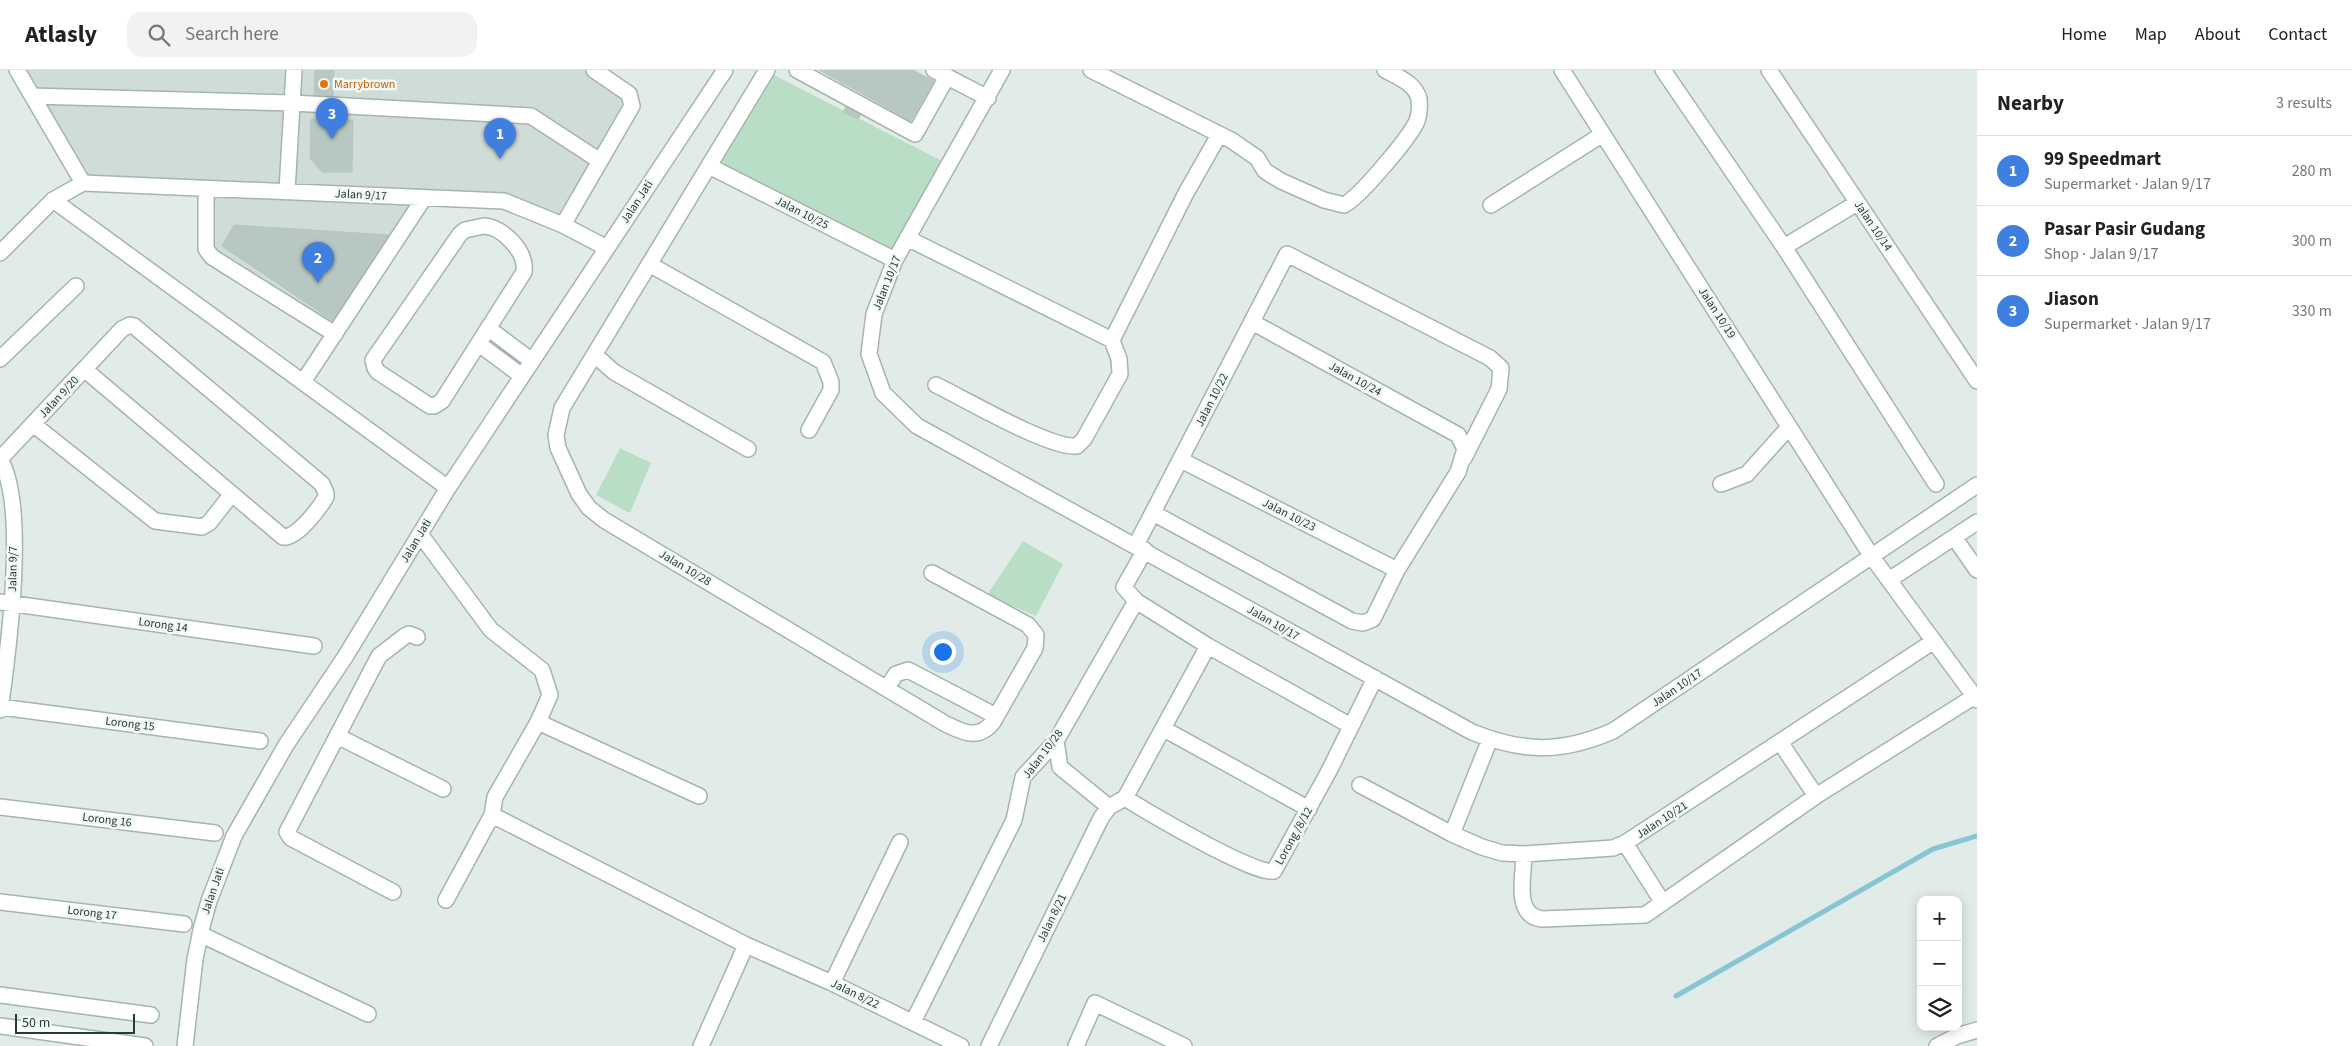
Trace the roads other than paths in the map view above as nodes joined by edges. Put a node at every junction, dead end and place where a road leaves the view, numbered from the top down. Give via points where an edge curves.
1 (17, 70) edge
2 (294, 70) edge
3 (594, 70) edge
4 (725, 70) edge
5 (767, 70) edge
6 (798, 70) edge
7 (1002, 70) edge
8 (1091, 70) edge
9 (1385, 70) edge
10 (1562, 70) edge
11 (1663, 70) edge
12 (1768, 70) edge
13 (940, 73) edge
14 (32, 96) junction
15 (988, 98) junction
16 (292, 103) junction
17 (1603, 134) junction
18 (1220, 135) junction
19 (600, 161) junction
20 (709, 166) junction
21 (83, 183) junction
22 (206, 189) junction
23 (287, 191) junction
24 (424, 198) junction
25 (53, 200) junction
26 (1858, 203) junction
27 (1491, 205) dead end
28 (563, 225) junction
29 (907, 238) junction
30 (1784, 247) junction
31 (607, 248) junction
32 (0, 253) edge
33 (895, 260) junction
34 (649, 264) junction
35 (76, 286) dead end
36 (1252, 322) junction
37 (488, 328) junction
38 (335, 334) junction
39 (1112, 340) junction
40 (479, 344) junction
41 (594, 355) junction
42 (0, 359) edge
43 (532, 361) junction
44 (84, 369) junction
45 (522, 376) junction
46 (1977, 381) edge
47 (303, 382) junction
48 (936, 385) dead end
49 (33, 424) junction
50 (1789, 427) junction
51 (809, 430) dead end
52 (748, 449) dead end
53 (1464, 458) junction
54 (0, 459) edge
55 (1181, 460) junction
56 (1721, 484) dead end
57 (1936, 484) dead end
58 (1977, 485) edge
59 (448, 488) junction
60 (231, 495) junction
61 (1153, 513) junction
62 (1977, 522) edge
63 (420, 534) junction
64 (1954, 537) junction
65 (1140, 547) junction
66 (1872, 557) junction
67 (1397, 570) junction
68 (1977, 570) edge
69 (932, 573) dead end
70 (1889, 580) junction
71 (1136, 601) junction
72 (6, 602) edge
73 (417, 637) dead end
74 (1934, 641) junction
75 (314, 646) dead end
76 (1208, 646) junction
77 (1375, 678) junction
78 (887, 688) junction
79 (1976, 698) edge
80 (0, 708) edge
81 (996, 716) junction
82 (538, 722) junction
83 (1351, 726) junction
84 (1164, 729) junction
85 (337, 736) junction
86 (1490, 739) junction
87 (260, 741) dead end
88 (1056, 741) junction
89 (1780, 742) junction
90 (1360, 784) dead end
91 (443, 790) dead end
92 (699, 796) dead end
93 (1816, 796) junction
94 (1126, 798) junction
95 (0, 807) edge
96 (1109, 807) junction
97 (1309, 809) junction
98 (492, 815) junction
99 (215, 833) dead end
100 (1452, 834) junction
101 (900, 842) dead end
102 (1625, 843) junction
103 (1524, 854) junction
104 (394, 892) dead end
105 (446, 900) dead end
106 (0, 902) edge
107 (1663, 903) junction
108 (184, 924) dead end
109 (200, 934) junction
110 (746, 945) junction
111 (832, 983) junction
112 (0, 995) edge
113 (368, 1014) dead end
114 (151, 1015) dead end
115 (913, 1022) junction
116 (0, 1026) edge
117 (1977, 1030) edge
118 (706, 1044) edge
119 (145, 1046) edge
120 (185, 1046) edge
121 (962, 1046) edge
122 (989, 1046) edge
123 (1076, 1046) edge
124 (1184, 1046) edge
125 (1937, 1046) edge

1 - 14 street
2 - 16 street
3 - 19 street via 629,94 632,106
4 - 31 street, Jalan Jati
5 - 20 street
6 - 13 street via 915,134
7 - 15 street, Jalan 10/17
8 - 18 street
9 - 18 street via 1411,85 1416,92 1419,100 1417,119 1390,158 1344,205 1324,200 1271,175 1249,152
10 - 17 street, Jalan 10/19
11 - 30 street
12 - 26 street, Jalan 10/14
13 - 15 street
14 - 16 street
14 - 21 street
15 - 29 street, Jalan 10/17
16 - 19 street via 531,116
16 - 23 street
17 - 27 street
17 - 50 street, Jalan 10/19
18 - 39 street via 1186,193
19 - 28 street
20 - 33 street, Jalan 10/25
20 - 34 street
21 - 22 street, Jalan 9/17
21 - 25 street
22 - 23 street, Jalan 9/17
22 - 38 street via 206,249 212,257
23 - 24 street, Jalan 9/17
24 - 28 street, Jalan 9/17 via 504,201
24 - 38 street
25 - 32 street
25 - 47 street
26 - 30 street
26 - 46 street, Jalan 10/14
28 - 31 street, Jalan 9/17
29 - 33 street, Jalan 10/17
29 - 39 street
30 - 57 street
31 - 43 street, Jalan Jati
33 - 65 street, Jalan 10/17 via 874,314 869,354 883,393 917,426
34 - 41 street
34 - 51 street via 823,362 832,382 831,390
35 - 42 street
36 - 53 street, Jalan 10/24 via 1458,435 1466,449
36 - 53 street, Jalan 10/22 via 1288,254 1490,358 1501,368 1499,389
36 - 55 street, Jalan 10/22
37 - 40 street
37 - 40 street via 525,268 517,245 493,228 484,226 460,234 375,355 373,364 378,372 434,406 442,401
37 - 43 street
38 - 47 street
39 - 48 street via 1120,374 1077,446 1060,445 1042,438
40 - 45 street
41 - 52 street via 614,372
41 - 78 street, Jalan 10/28 via 562,408 556,435 558,448 589,508 604,520
43 - 45 street, Jalan Jati
44 - 49 street, Jalan 9/20
44 - 60 street
44 - 60 street, Jalan 9/20 via 117,334 130,325 138,328 322,484 326,493 324,501 296,534 288,538 279,535
45 - 59 street, Jalan Jati
47 - 59 street
49 - 54 street, Jalan 9/20
49 - 60 street via 156,521 202,528
50 - 56 street via 1747,474
50 - 66 street, Jalan 10/19
53 - 67 street
54 - 72 street, Jalan 9/7 via 7,471 14,510
55 - 61 street, Jalan 10/22
55 - 67 street, Jalan 10/23
58 - 66 street, Jalan 10/17
59 - 63 street, Jalan Jati
61 - 65 street, Jalan 10/22
61 - 67 street via 1352,621 1363,623 1373,619
62 - 64 street
63 - 82 street via 491,630 542,670 550,695
63 - 109 street, Jalan Jati via 345,657 286,745 234,836 209,900
64 - 68 street
64 - 70 street
65 - 71 street via 1124,587
65 - 77 street, Jalan 10/17
66 - 70 street, Jalan 10/19
66 - 86 street, Jalan 10/17 via 1613,731 1579,744 1546,748 1529,748
69 - 81 street, Jalan 10/28 via 1028,625 1036,635 1035,648
70 - 74 street, Jalan 10/19
71 - 76 street
71 - 88 street, Jalan 10/28
72 - 75 street, Lorong 14
72 - 80 street, Jalan 9/7
73 - 85 street via 405,636 379,656
74 - 79 street, Jalan 10/19
74 - 89 street, Jalan 10/21
76 - 83 street
76 - 84 street
77 - 83 street, Lorong /8/12
77 - 86 street, Jalan 10/17 via 1438,715
78 - 81 street via 896,674 908,670
78 - 81 street, Jalan 10/28 via 966,734 988,728
79 - 93 street
80 - 87 street, Lorong 15
82 - 92 street
82 - 98 street via 495,797
83 - 97 street, Lorong /8/12
84 - 94 street
84 - 97 street
85 - 91 street
85 - 104 street via 288,829 288,836
86 - 100 street
88 - 96 street via 1058,763 1063,770
88 - 115 street, Jalan 10/28 via 1023,777 1014,820
89 - 93 street
89 - 102 street, Jalan 10/21
90 - 100 street, Jalan 10/21
93 - 107 street
94 - 96 street
94 - 97 street, Lorong /8/12 via 1156,817 1269,873 1278,866
95 - 99 street, Lorong 16
96 - 122 street, Jalan 8/21
98 - 105 street
98 - 110 street, Jalan 8/22
100 - 103 street, Jalan 10/21 via 1502,853
101 - 111 street
102 - 103 street, Jalan 10/21 via 1613,848
102 - 107 street
103 - 107 street via 1523,901 1532,917 1638,917
106 - 108 street, Lorong 17
109 - 113 street
109 - 120 street, Jalan Jati
110 - 111 street, Jalan 8/22
110 - 118 street
111 - 115 street, Jalan 8/22
112 - 114 street
115 - 121 street, Jalan 8/22
116 - 119 street
117 - 125 street
123 - 124 street via 1095,1004

